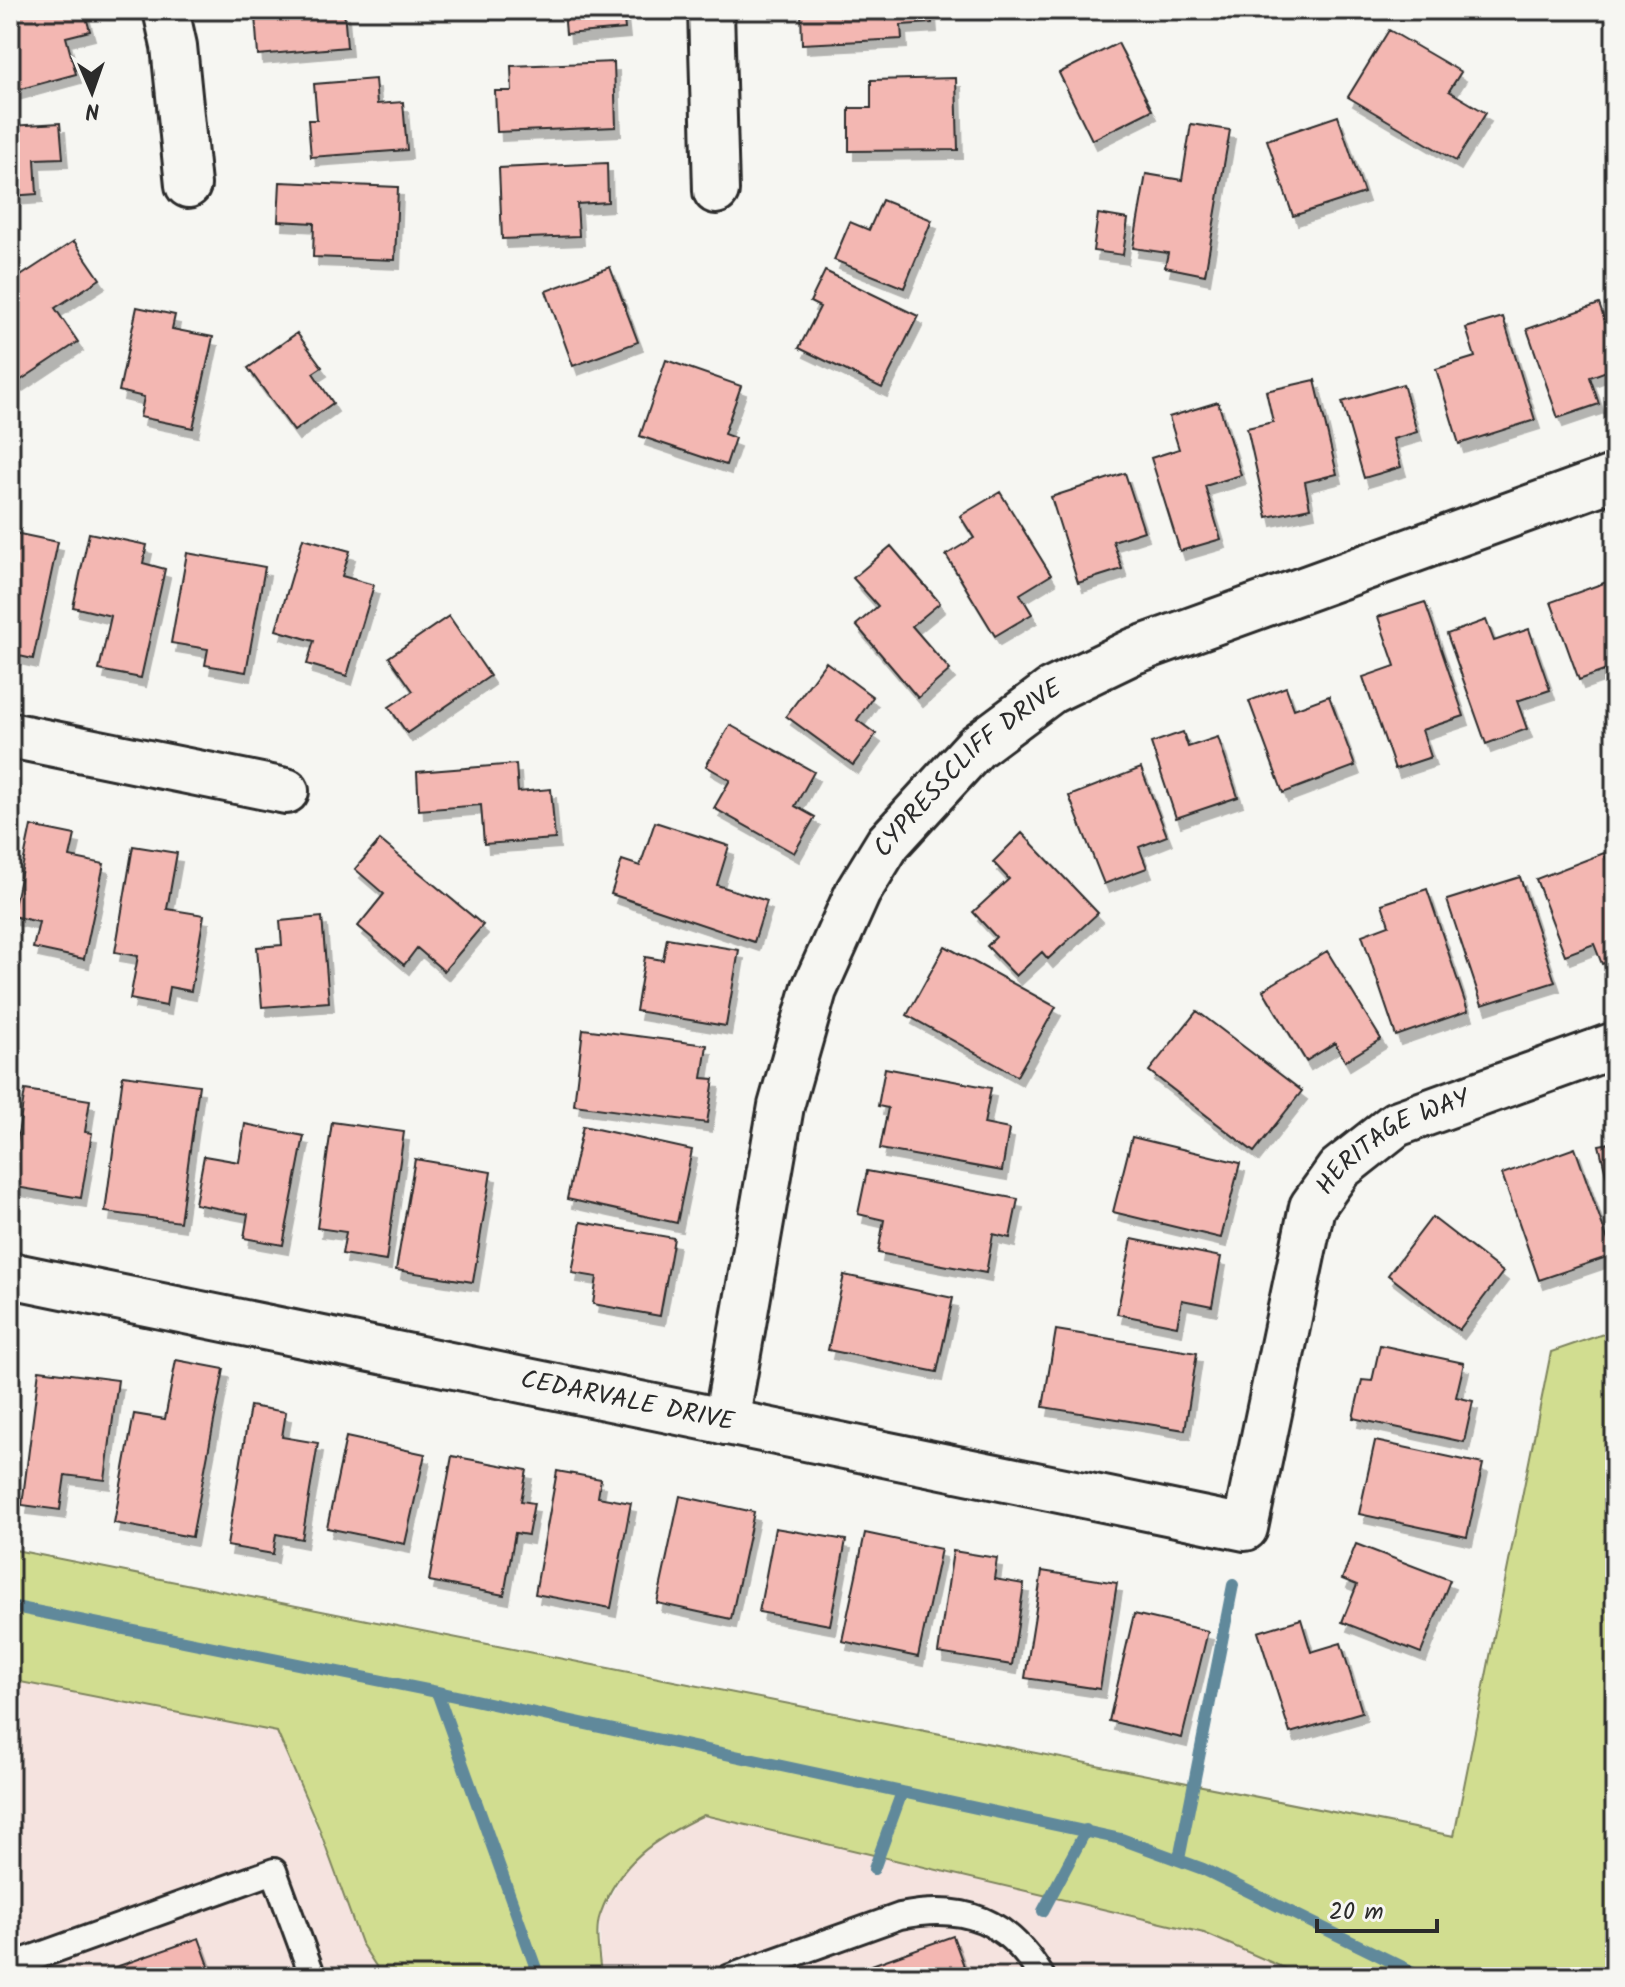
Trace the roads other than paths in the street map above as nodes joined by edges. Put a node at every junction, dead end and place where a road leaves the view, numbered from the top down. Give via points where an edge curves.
1 (166, 10) edge
2 (711, 10) edge
3 (188, 185) dead end
4 (716, 191) dead end
5 (1615, 477) edge
6 (10, 735) edge
7 (286, 791) dead end
8 (1615, 1045) edge
9 (10, 1275) edge
10 (726, 1422) junction
11 (1245, 1528) joint
12 (10, 1966) edge
13 (313, 1977) edge
14 (730, 1977) edge
15 (1042, 1977) edge

1 - 3 street
2 - 4 street
5 - 10 street, CYPRESSCLIFF DRIVE via 1134,651 1051,691 976,747 888,843 850,906 814,990 781,1106
6 - 7 street
8 - 11 street, HERITAGE WAY via 1396,1124 1339,1169 1312,1207
9 - 10 street, CEDARVALE DRIVE
10 - 11 street, CEDARVALE DRIVE
12 - 13 lane via 274,1871
14 - 15 lane via 926,1911 971,1916 1008,1933

